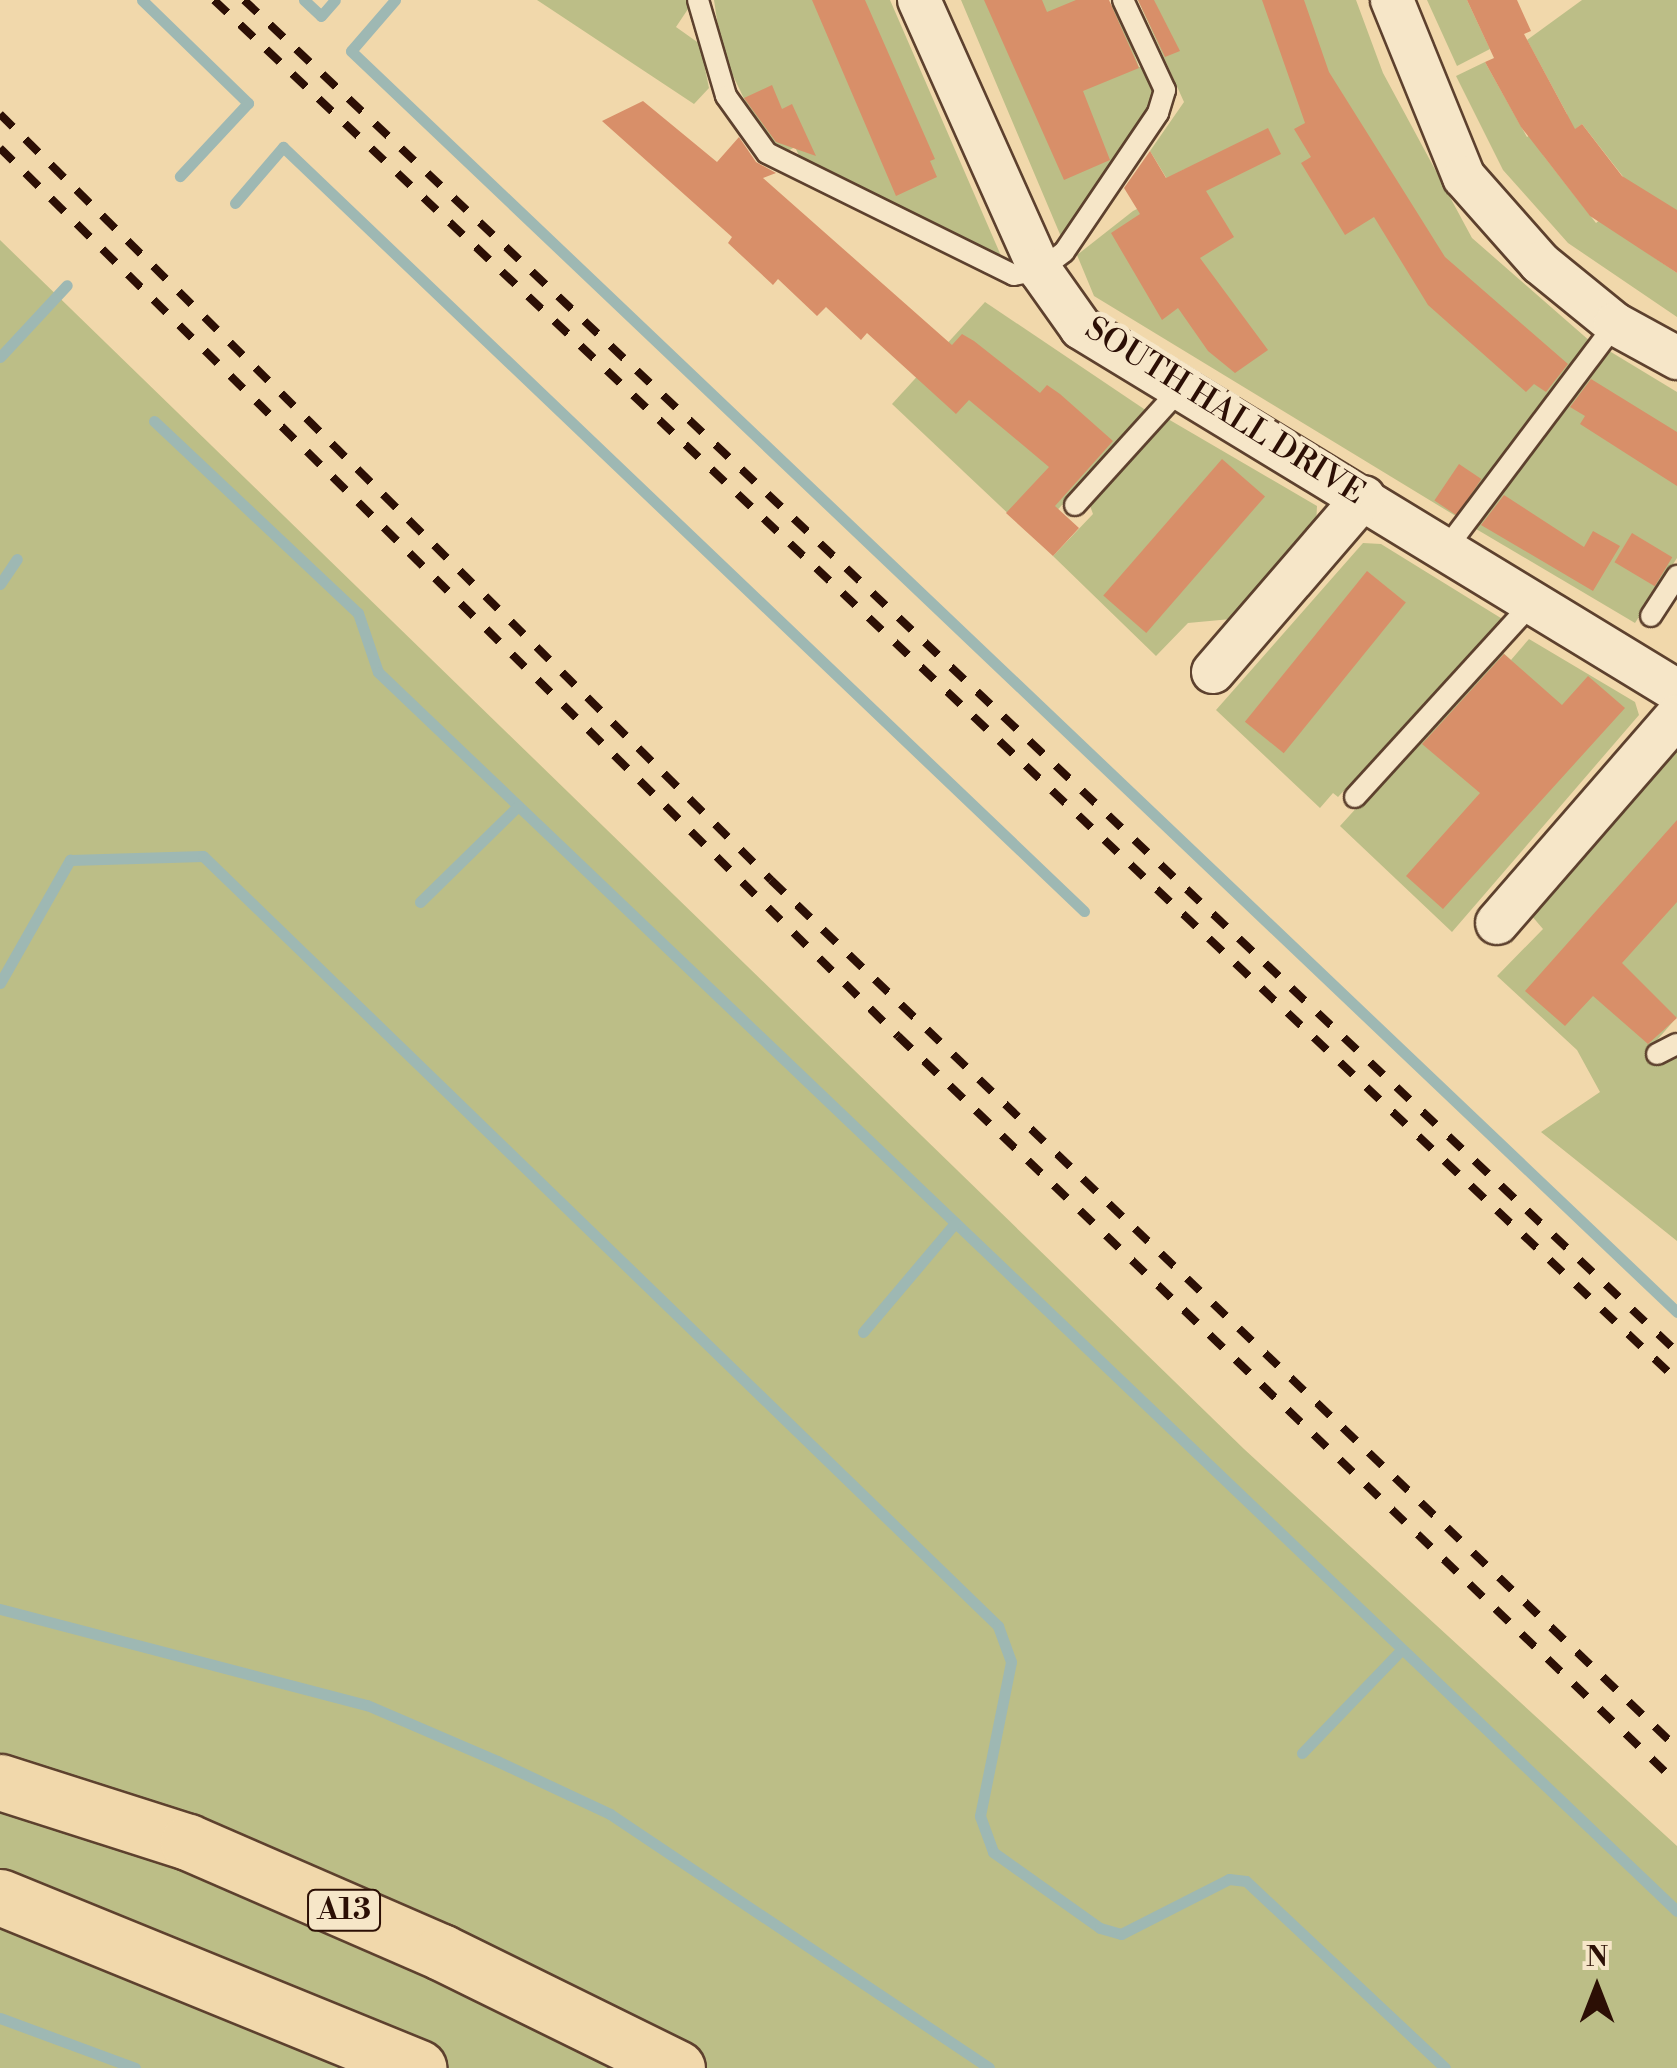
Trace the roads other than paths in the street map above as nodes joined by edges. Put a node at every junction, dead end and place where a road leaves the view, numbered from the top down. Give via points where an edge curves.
1 (698, 0) edge
2 (919, 0) edge
3 (1123, 0) edge
4 (1392, 0) edge
5 (1040, 270) junction
6 (1615, 324) junction
7 (1677, 358) edge
8 (1180, 388) junction
9 (1364, 497) junction
10 (1075, 505) dead end
11 (1448, 546) junction
12 (1677, 576) edge
13 (1535, 600) junction
14 (1652, 616) dead end
15 (1213, 672) dead end
16 (1677, 691) edge
17 (1677, 716) edge
18 (1355, 796) dead end
19 (1497, 923) dead end
20 (1677, 1044) edge
21 (1658, 1054) dead end
22 (0, 1782) edge
23 (0, 1897) edge
24 (418, 2068) edge
25 (676, 2068) edge

1 - 5 lane via 726,96 767,153 992,267 1014,275
2 - 5 street, SOUTH HALL DRIVE
3 - 5 lane via 1165,90 1158,113 1064,252
4 - 6 street via 1464,177 1540,262
5 - 8 street, SOUTH HALL DRIVE via 1081,328
6 - 7 street
6 - 11 lane
8 - 9 street, SOUTH HALL DRIVE
8 - 10 lane
9 - 11 street, SOUTH HALL DRIVE
9 - 15 street
11 - 13 street, SOUTH HALL DRIVE
12 - 14 lane
13 - 16 street, SOUTH HALL DRIVE
13 - 18 lane
17 - 19 street
20 - 21 lane
22 - 25 highway, A13 via 188,1842 441,1952
23 - 24 highway

